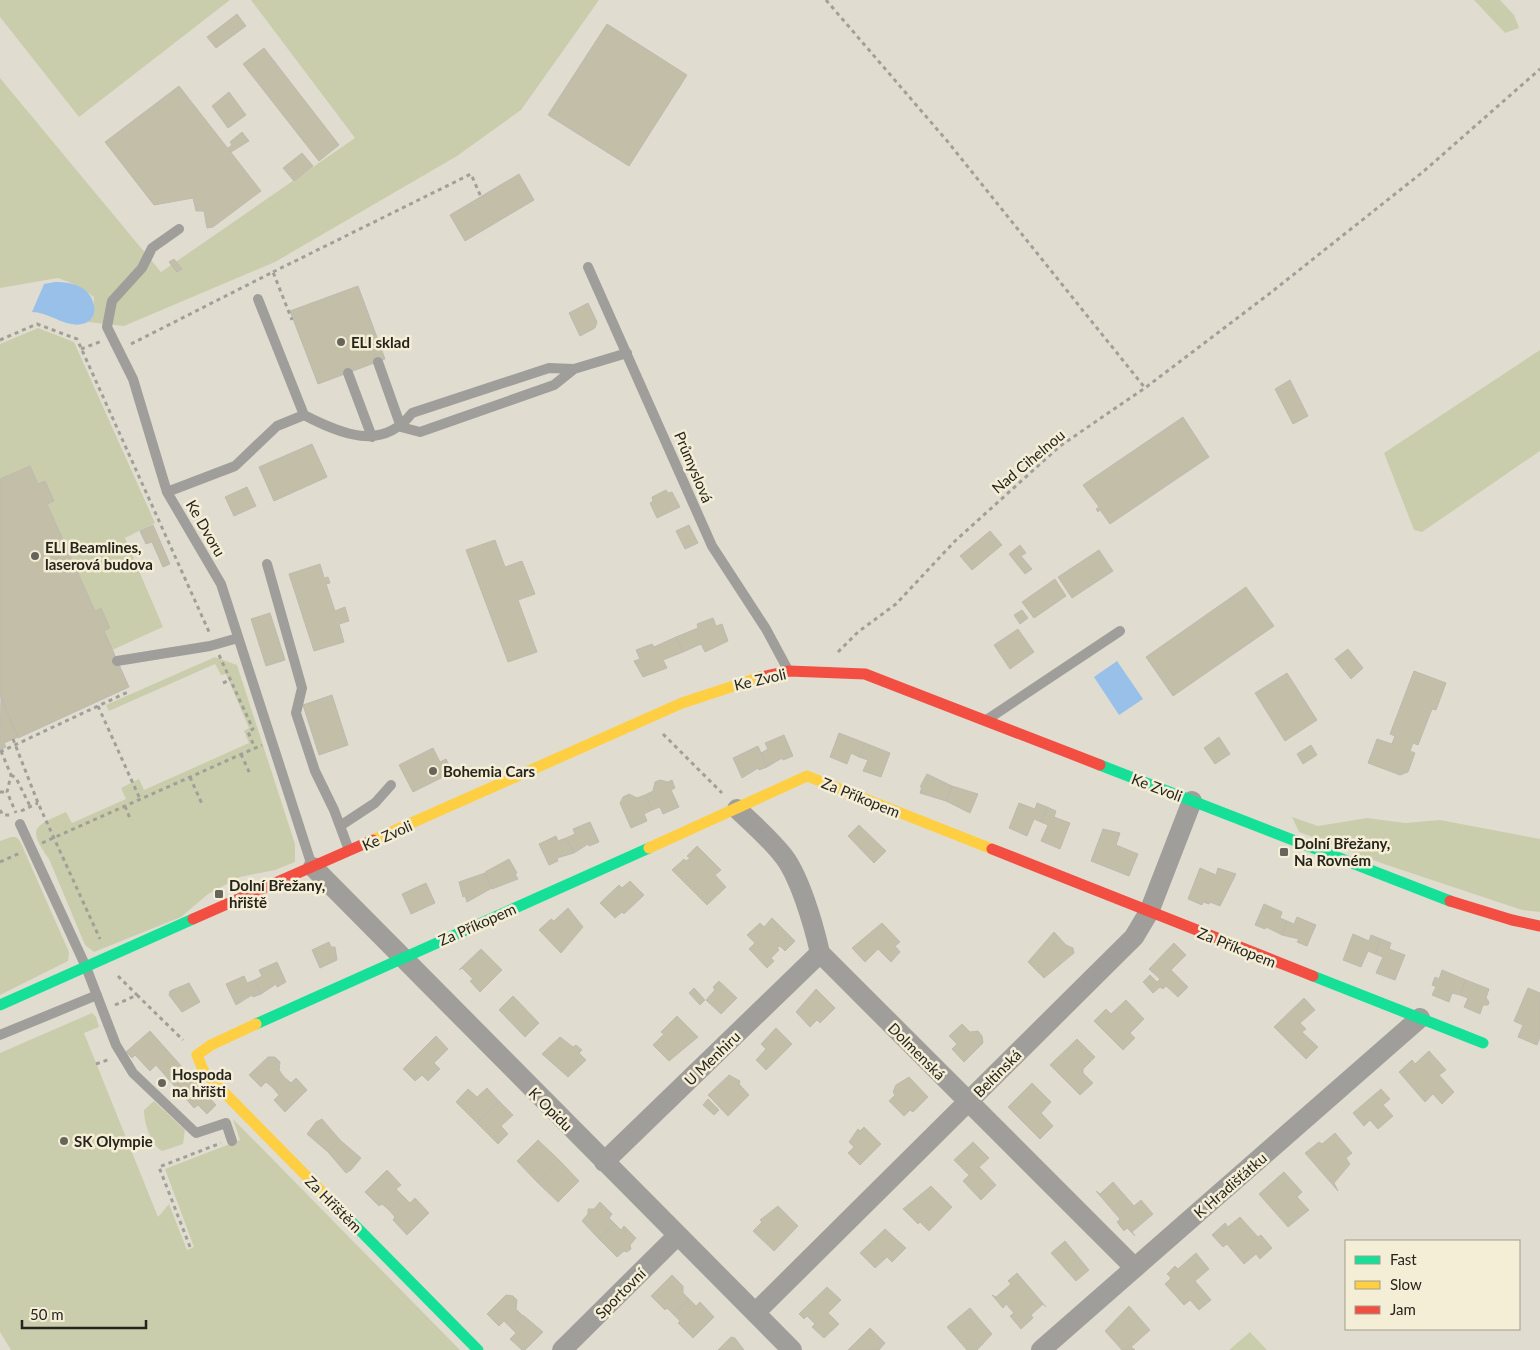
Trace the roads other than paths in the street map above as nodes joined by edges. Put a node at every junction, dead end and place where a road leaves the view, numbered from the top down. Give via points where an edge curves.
1 (179, 229) dead end
2 (588, 267) dead end
3 (258, 299) dead end
4 (627, 353) junction
5 (378, 362) dead end
6 (574, 369) junction
7 (348, 373) dead end
8 (304, 415) junction
9 (401, 427) junction
10 (372, 437) junction
11 (167, 492) junction
12 (267, 564) dead end
13 (1120, 631) dead end
14 (238, 638) junction
15 (117, 661) dead end
16 (789, 671) junction
17 (985, 721) junction
18 (391, 785) dead end
19 (1192, 800) junction
20 (737, 809) junction
21 (20, 824) dead end
22 (340, 826) junction
23 (350, 852) junction
24 (313, 867) junction
25 (1149, 912) junction
26 (1540, 926) edge
27 (820, 953) junction
28 (401, 958) junction
29 (86, 967) junction
30 (97, 995) junction
31 (0, 1005) edge
32 (1420, 1018) junction
33 (0, 1035) edge
34 (1483, 1043) dead end
35 (198, 1054) joint
36 (968, 1102) junction
37 (232, 1140) road end
38 (604, 1162) junction
39 (677, 1236) junction
40 (1135, 1268) junction
41 (755, 1313) junction
42 (478, 1350) edge
43 (562, 1350) edge
44 (792, 1350) edge
45 (1040, 1350) edge

1 - 11 lane, Ke Dvoru via 152,248 142,268 112,301 108,327 133,379
2 - 4 lane, Průmyslová
3 - 8 lane
4 - 6 lane
4 - 16 lane, Průmyslová via 712,546
5 - 9 lane
6 - 9 lane via 549,368 412,413
6 - 9 lane via 554,385 420,432
7 - 10 lane
8 - 10 lane via 337,432
8 - 11 lane via 277,426 235,466
9 - 10 lane
11 - 14 lane, Ke Dvoru via 221,584
12 - 22 lane via 302,688 296,713 315,771
13 - 17 lane
14 - 15 lane
14 - 24 lane, Ke Dvoru
16 - 17 street, Ke Zvoli via 865,674
16 - 23 street, Ke Zvoli via 747,680 652,716
17 - 19 street, Ke Zvoli
18 - 22 lane via 375,804
19 - 25 street, Beltinská
19 - 26 street, Ke Zvoli via 1441,898
20 - 25 street, Za Příkopem via 806,776
20 - 27 street via 791,866
20 - 28 street, Za Příkopem
21 - 29 lane
22 - 23 lane
23 - 24 street, Ke Zvoli
24 - 28 street, K Opidu
24 - 29 street, Ke Zvoli
25 - 32 street, Za Příkopem
25 - 36 street, Beltinská via 1128,943
27 - 36 street, Dolmenská
27 - 38 street, U Menhiru
28 - 35 street, Za Příkopem via 211,1045
28 - 38 street, K Opidu
29 - 30 lane
29 - 31 street, Ke Zvoli
30 - 33 lane
30 - 37 lane via 116,1045 133,1073 196,1133 226,1123
32 - 34 street, Za Příkopem
32 - 40 street, K Hradišťátku
35 - 42 street, Za Hřištěm via 204,1072
36 - 40 street, Dolmenská
36 - 41 street, Beltinská
38 - 39 street, K Opidu
39 - 41 street, K Opidu
39 - 43 street, Sportovní
40 - 45 street, K Hradišťátku
41 - 44 street, K Opidu

